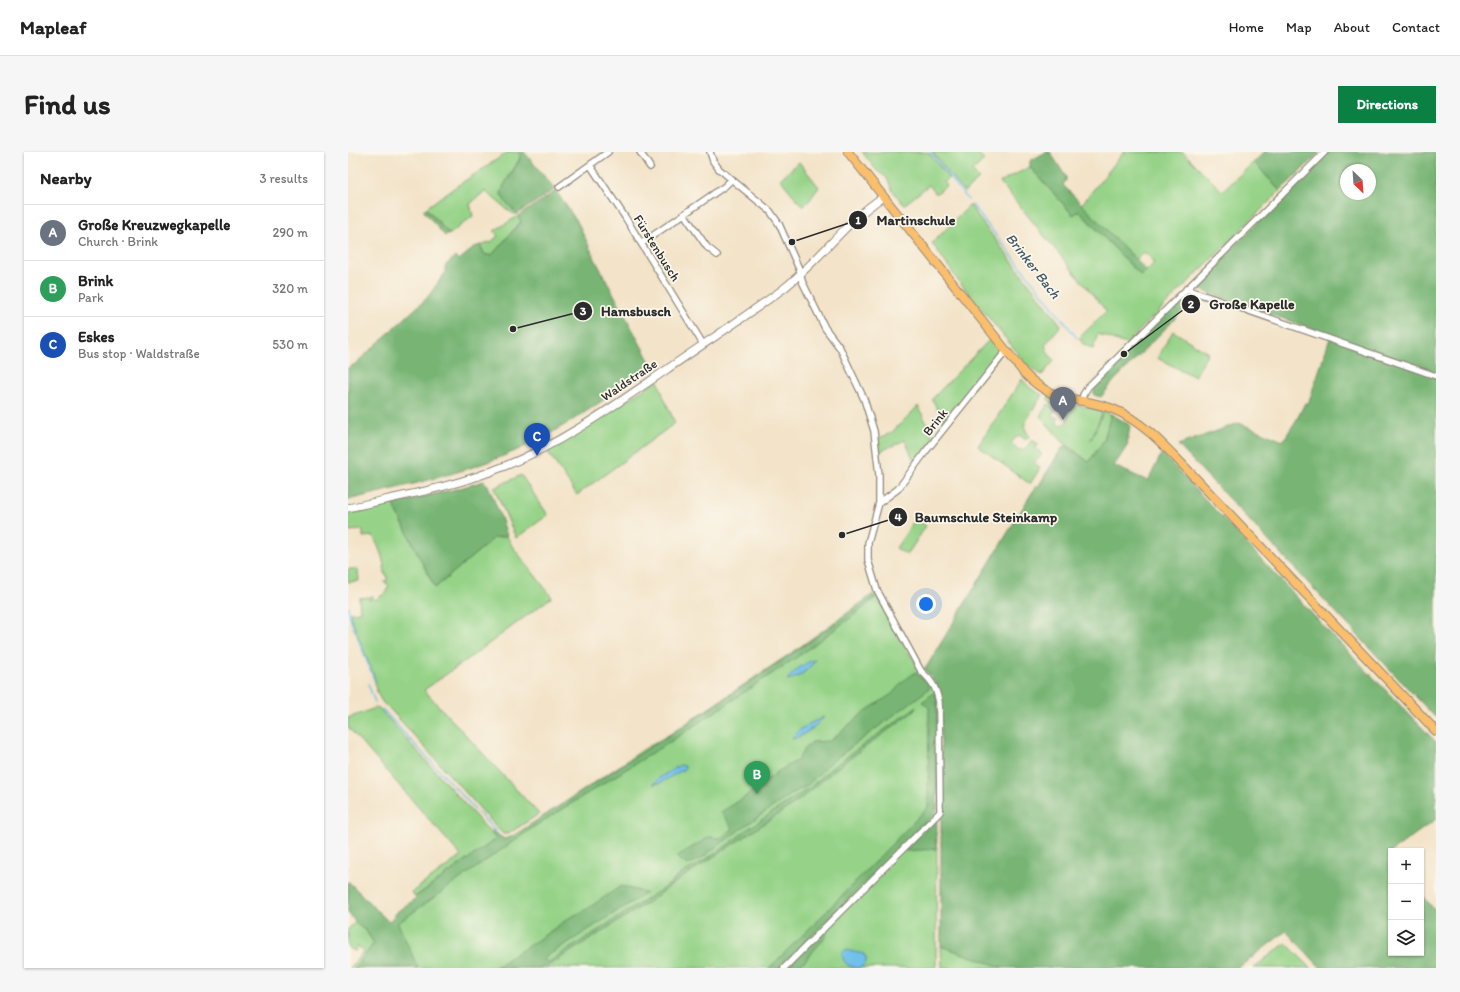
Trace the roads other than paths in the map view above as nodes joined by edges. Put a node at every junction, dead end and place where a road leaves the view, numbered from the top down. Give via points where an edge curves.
1 (608, 152) edge
2 (640, 152) edge
3 (710, 152) edge
4 (848, 152) edge
5 (1325, 152) edge
6 (590, 165) junction
7 (650, 167) dead end
8 (732, 179) junction
9 (560, 187) dead end
10 (883, 197) junction
11 (684, 214) junction
12 (642, 244) junction
13 (717, 255) dead end
14 (801, 275) junction
15 (1186, 289) junction
16 (703, 344) junction
17 (1006, 351) junction
18 (1436, 376) edge
19 (1082, 400) junction
20 (879, 503) junction
21 (348, 508) edge
22 (1436, 731) edge
23 (784, 968) edge

1 - 6 street
2 - 7 street
3 - 8 street via 717,166
4 - 10 main road
5 - 15 street
6 - 9 street
6 - 12 street, Fürstenbusch
8 - 11 street via 726,186
8 - 14 street via 776,219
10 - 14 street, Waldstraße via 863,212
10 - 17 main road
11 - 12 street
11 - 13 street via 707,247
12 - 16 street, Fürstenbusch
14 - 16 street, Waldstraße
14 - 20 street via 825,328 842,352 870,415 878,462
15 - 18 street
15 - 19 street via 1088,387
16 - 21 street, Waldstraße via 585,424 530,455 451,485
17 - 19 main road via 1024,373 1040,386 1056,394
17 - 20 street, Brink via 898,489
19 - 22 main road via 1113,409 1137,422 1163,444
20 - 23 street via 868,543 868,560 877,590 891,617 922,671 936,689 939,702 940,812

